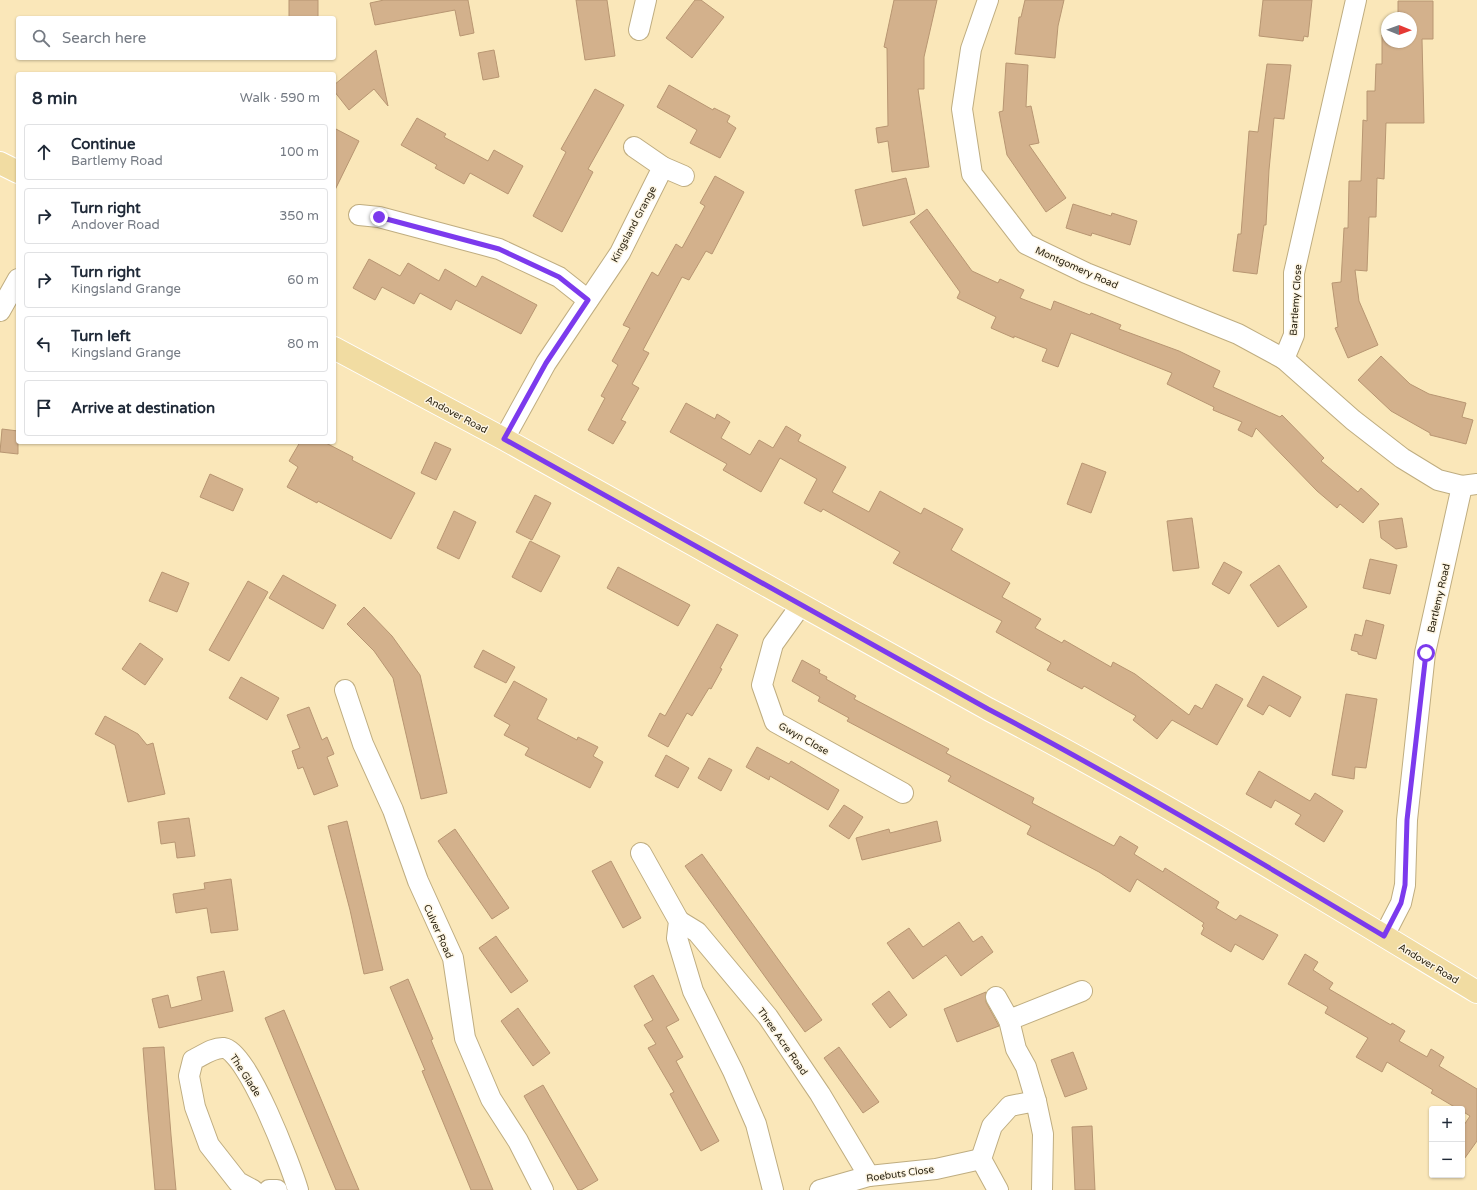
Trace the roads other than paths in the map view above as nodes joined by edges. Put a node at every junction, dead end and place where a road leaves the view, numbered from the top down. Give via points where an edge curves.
1 (646, 0) edge
2 (988, 0) edge
3 (1356, 0) edge
4 (639, 30) dead end
5 (634, 147) dead end
6 (0, 163) edge
7 (663, 167) junction
8 (16, 171) edge
9 (684, 176) dead end
10 (359, 215) dead end
11 (16, 283) edge
12 (588, 300) junction
13 (0, 311) edge
14 (336, 349) edge
15 (1284, 359) junction
16 (504, 439) junction
17 (1469, 485) edge
18 (801, 606) junction
19 (345, 690) dead end
20 (903, 793) dead end
21 (641, 853) dead end
22 (679, 921) junction
23 (1384, 936) junction
24 (1082, 991) dead end
25 (1477, 992) edge
26 (996, 997) dead end
27 (1009, 1020) junction
28 (1036, 1101) junction
29 (981, 1159) junction
30 (869, 1176) junction
31 (253, 1190) edge
32 (269, 1190) edge
33 (277, 1190) edge
34 (298, 1190) edge
35 (543, 1190) edge
36 (773, 1190) edge
37 (820, 1190) edge
38 (998, 1190) edge
39 (1042, 1190) edge

1 - 4 street
2 - 15 street, Montgomery Road via 971,48 962,109 972,174 1026,244 1086,273 1238,334
3 - 15 street, Bartlemy Close via 1294,273 1294,335
5 - 7 street
6 - 8 main road
7 - 9 street
7 - 12 street, Kingsland Grange via 620,253
10 - 12 street via 379,217 499,249 559,277
11 - 13 street
12 - 16 street, Kingsland Grange via 546,363
14 - 16 main road, Andover Road
15 - 17 street via 1353,420 1402,458 1438,480
16 - 18 main road, Andover Road
17 - 23 street, Bartlemy Road via 1426,653 1407,820 1405,885 1401,903
18 - 20 street, Gwyn Close via 773,644 762,686 775,722
18 - 23 main road, Andover Road via 1063,748
19 - 35 street, Culver Road via 363,744 393,810 418,882 453,958 465,1038 491,1099 518,1141
21 - 22 street, Three Acre Road
22 - 30 street, Three Acre Road via 697,932 768,1017 820,1094
22 - 36 street via 677,938 693,991 756,1124
23 - 25 main road, Andover Road
24 - 27 street
26 - 27 street
27 - 28 street via 1016,1049 1026,1066
28 - 29 street via 1010,1106 992,1126
28 - 39 street via 1043,1134
29 - 30 street, Roebuts Close via 936,1169
29 - 38 street
30 - 37 street, Roebuts Close
31 - 34 street, The Glade via 238,1182 209,1145 195,1107 189,1076 193,1060 211,1050 223,1048 233,1052 242,1066 260,1096 293,1171
32 - 33 street

